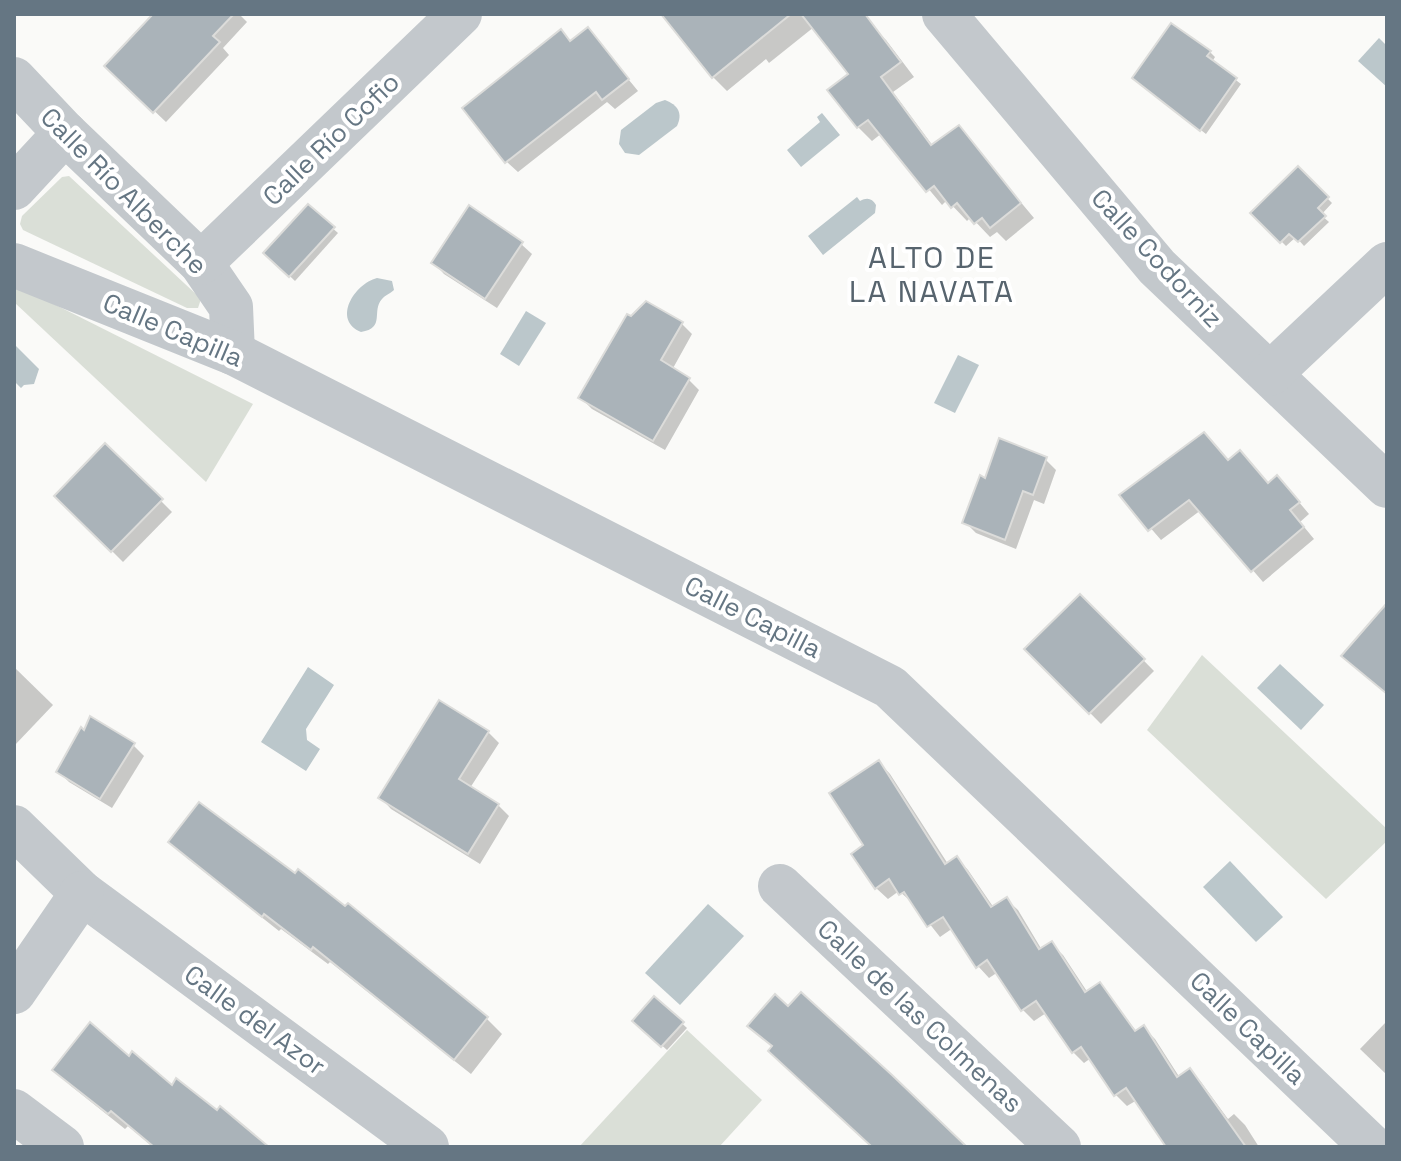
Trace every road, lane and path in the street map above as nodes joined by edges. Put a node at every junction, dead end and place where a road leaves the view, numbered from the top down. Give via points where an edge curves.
1 (460, 14) edge
2 (944, 14) edge
3 (14, 79) edge
4 (65, 133) junction
5 (14, 188) edge
6 (201, 263) junction
7 (1387, 264) edge
8 (14, 265) edge
9 (233, 353) junction
10 (1270, 374) junction
11 (1387, 486) edge
12 (14, 827) edge
13 (780, 886) dead end
14 (82, 893) junction
15 (14, 992) edge
16 (14, 1111) edge
17 (62, 1147) edge
18 (427, 1147) edge
19 (1059, 1147) edge
20 (1372, 1147) edge

1 - 6 street, Calle Río Cofio
2 - 10 street, Calle Codorniz via 1157,267
3 - 4 street, Calle Río Alberche
4 - 5 street
4 - 6 street, Calle Río Alberche
6 - 9 street, Calle Río Alberche via 231,307
7 - 10 street
8 - 9 street, Calle Capilla
9 - 20 street, Calle Capilla via 890,687
10 - 11 street, Calle Codorniz
12 - 14 street, Calle del Azor
13 - 19 street, Calle de las Colmenas
14 - 15 street
14 - 18 street, Calle del Azor
16 - 17 street

